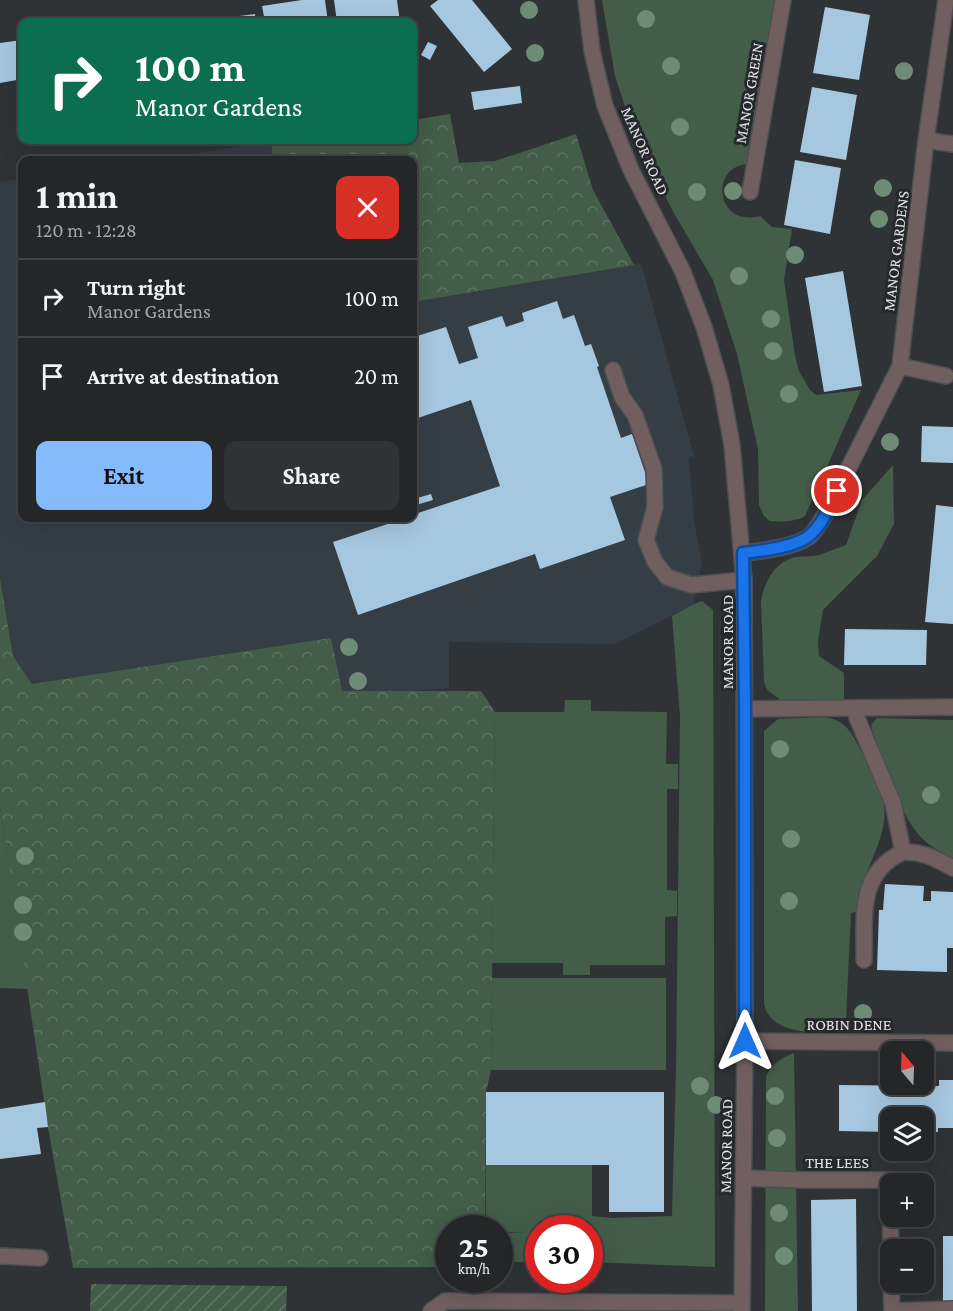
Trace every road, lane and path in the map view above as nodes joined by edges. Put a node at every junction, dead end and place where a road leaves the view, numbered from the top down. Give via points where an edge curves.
1 (586, 0) edge
2 (783, 0) edge
3 (946, 0) edge
4 (926, 140) junction
5 (953, 144) edge
6 (750, 192) dead end
7 (900, 366) junction
8 (613, 370) dead end
9 (946, 376) dead end
10 (743, 553) junction
11 (744, 580) junction
12 (953, 707) edge
13 (745, 709) junction
14 (857, 709) junction
15 (903, 852) junction
16 (953, 868) edge
17 (864, 960) dead end
18 (745, 1041) junction
19 (953, 1043) edge
20 (744, 1178) junction
21 (891, 1239) edge
22 (0, 1256) edge
23 (40, 1258) dead end
24 (891, 1293) edge
25 (741, 1307) edge
26 (953, 1309) edge
27 (431, 1311) edge

1 - 10 street, MANOR ROAD via 604,106 631,170 683,272 721,385 732,445
2 - 6 street, MANOR GREEN
3 - 4 street, MANOR GARDENS
4 - 5 street
4 - 7 street, MANOR GARDENS
7 - 9 street
7 - 10 street, MANOR GARDENS via 812,534
8 - 11 street via 622,398 635,415 654,469 655,507 646,540 655,562 667,577 691,585
10 - 11 street, MANOR ROAD
11 - 13 street, MANOR ROAD
12 - 14 street
13 - 14 street
13 - 18 street, MANOR ROAD
14 - 15 street via 857,718 893,803
15 - 16 street via 926,854
15 - 17 street via 873,876 865,909
18 - 19 street, ROBIN DENE
18 - 20 street, MANOR ROAD
20 - 21 street, THE LEES via 890,1180
20 - 25 street, MANOR ROAD
22 - 23 street
24 - 26 street via 892,1311
25 - 27 street via 445,1301

